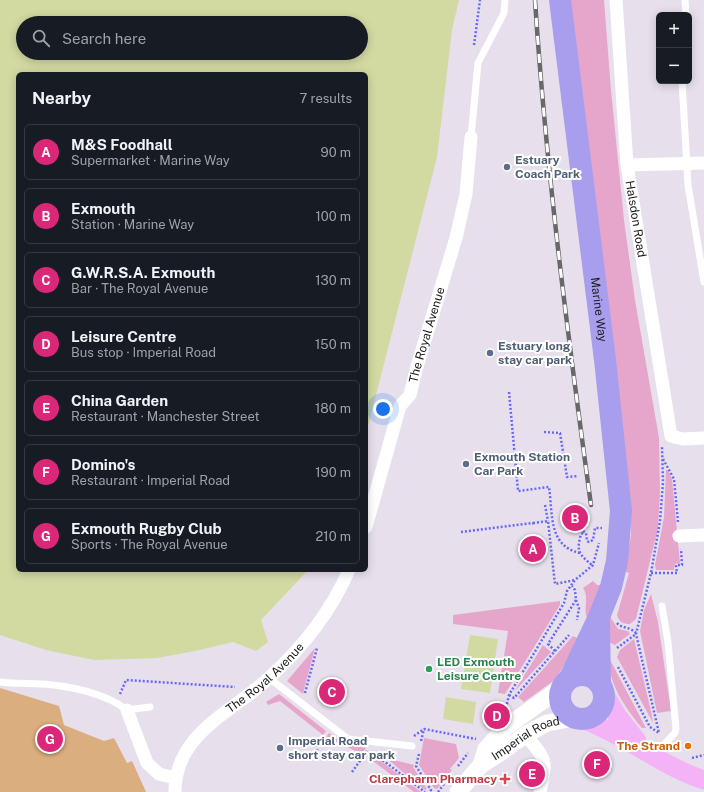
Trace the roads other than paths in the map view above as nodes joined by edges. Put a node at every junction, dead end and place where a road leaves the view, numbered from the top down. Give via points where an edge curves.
1 (505, 0) edge
2 (560, 0) edge
3 (616, 0) edge
4 (685, 0) edge
5 (686, 12) edge
6 (682, 84) edge
7 (471, 137) joint
8 (704, 163) edge
9 (687, 164) junction
10 (627, 165) junction
11 (704, 282) edge
12 (704, 438) edge
13 (368, 520) edge
14 (704, 535) edge
15 (680, 536) dead end
16 (348, 572) edge
17 (662, 606) dead end
18 (599, 617) junction
19 (269, 678) junction
20 (0, 682) edge
21 (566, 683) junction
22 (602, 688) junction
23 (122, 706) junction
24 (150, 707) dead end
25 (578, 718) junction
26 (525, 734) junction
27 (411, 743) road end
28 (649, 752) junction
29 (481, 765) junction
30 (175, 778) junction
31 (704, 780) edge
32 (175, 792) edge
33 (458, 792) edge
34 (540, 792) edge
35 (704, 792) edge

1 - 7 lane via 504,12 478,64
2 - 18 highway, Marine Way via 605,360 621,511 617,560 611,587
3 - 10 street, Halsdon Road
4 - 5 lane
6 - 9 lane
7 - 13 street, The Royal Avenue via 466,194 456,238 410,395 400,406
8 - 9 street
9 - 10 street
9 - 11 lane via 688,185
10 - 12 street, Halsdon Road via 671,436 684,439
14 - 15 street
16 - 19 street, The Royal Avenue via 331,605 310,634
17 - 28 lane via 668,642 676,733
18 - 21 highway, Marine Way
18 - 22 highway, Marine Way
19 - 27 lane via 348,739
19 - 30 street, The Royal Avenue via 196,738 185,752
20 - 23 lane via 43,684 72,689
21 - 22 highway via 578,675 586,675 594,678
21 - 25 highway via 560,696 561,705 566,713
21 - 29 street, Imperial Road via 506,726 486,749
22 - 25 highway via 604,703 599,712 592,717
22 - 28 main road via 618,717
23 - 24 lane
23 - 30 street via 147,763 159,774
25 - 26 street, Imperial Road via 548,723
25 - 28 main road via 603,727
26 - 29 street, Imperial Road
26 - 34 street via 542,755 546,765
28 - 31 main road via 689,775
29 - 33 street, Imperial Road
30 - 32 street, The Royal Avenue
31 - 35 main road

